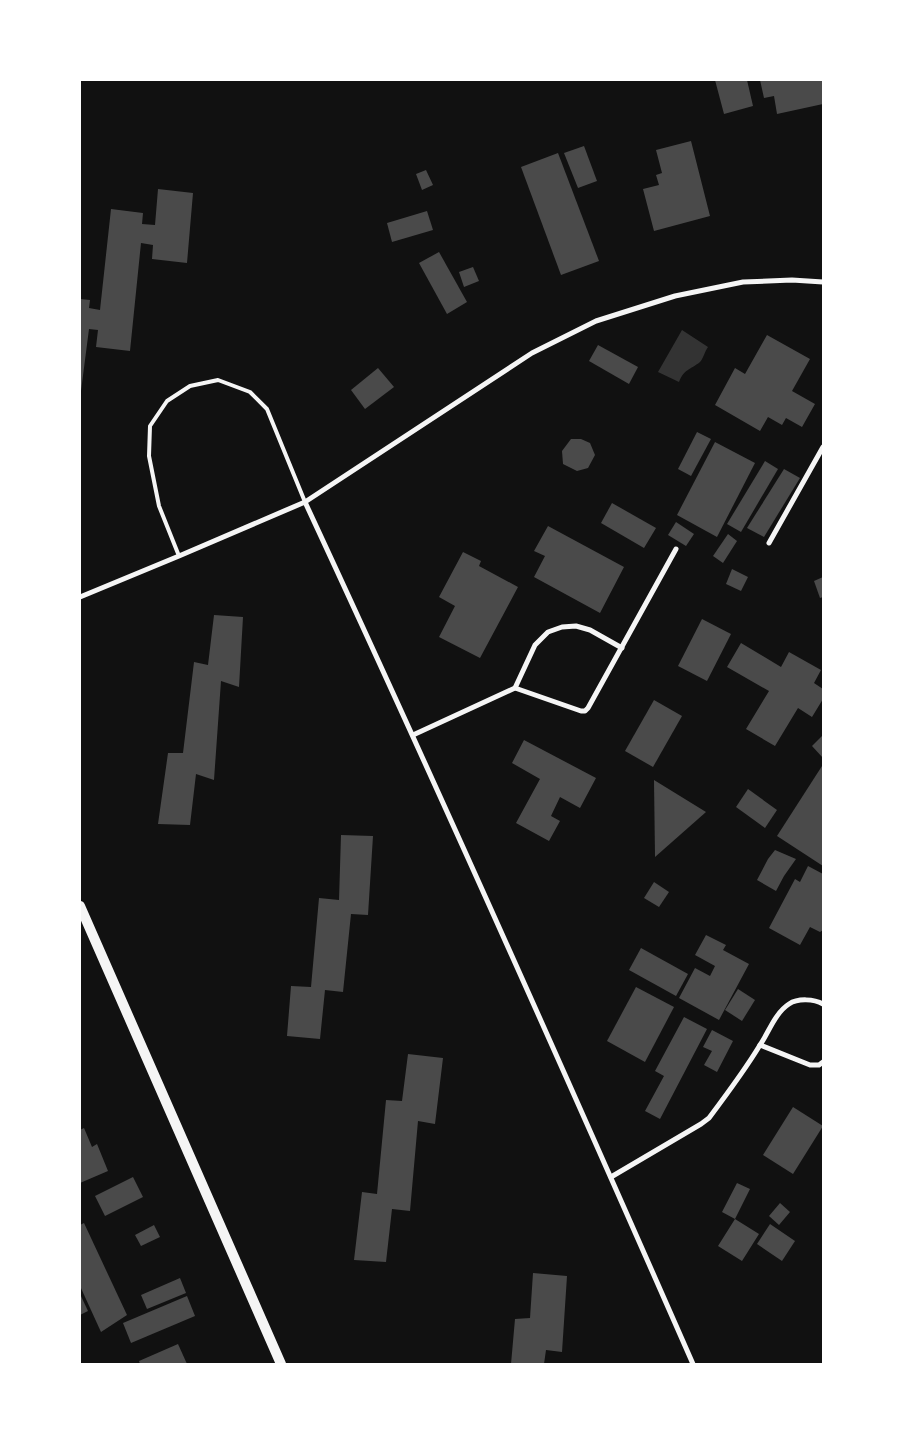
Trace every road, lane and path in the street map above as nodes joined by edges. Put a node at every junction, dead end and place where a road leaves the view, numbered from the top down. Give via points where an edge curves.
1 (823, 282) edge
2 (823, 447) edge
3 (820, 458) edge
4 (305, 502) junction
5 (769, 543) dead end
6 (676, 549) dead end
7 (179, 556) junction
8 (80, 597) edge
9 (622, 648) junction
10 (515, 688) junction
11 (413, 735) junction
12 (80, 906) edge
13 (823, 1004) edge
14 (760, 1045) junction
15 (823, 1062) edge
16 (611, 1177) junction
17 (281, 1364) edge
18 (693, 1364) edge

1 - 4 street via 744,282 675,296 596,321 532,352
2 - 3 street
3 - 5 street
4 - 7 street
4 - 7 lane via 267,409 250,392 218,380 190,386 167,400 150,426 149,456 159,506
4 - 11 street
6 - 9 street
7 - 8 street
9 - 10 street via 576,626 548,632 535,645
9 - 10 street via 585,711
10 - 11 street
11 - 16 street
12 - 17 main road
13 - 14 street via 803,1000 790,1004 778,1016
14 - 15 street via 810,1065
14 - 16 street via 709,1118
16 - 18 street

